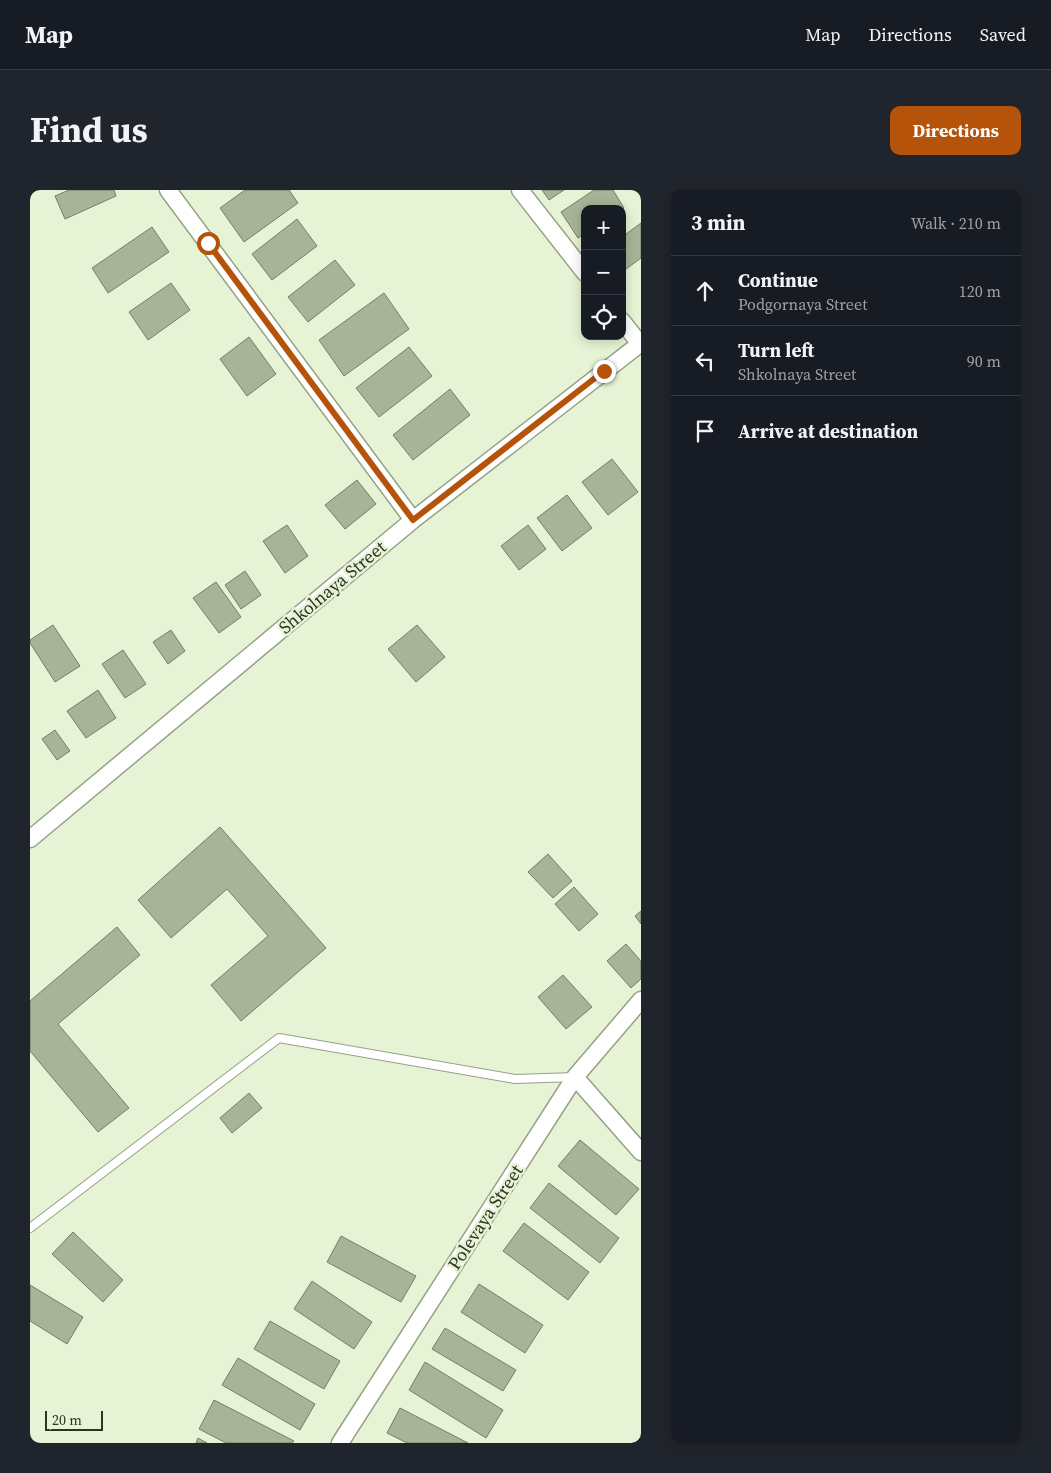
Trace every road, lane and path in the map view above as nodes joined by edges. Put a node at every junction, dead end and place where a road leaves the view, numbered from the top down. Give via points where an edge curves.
1 (168, 190) edge
2 (520, 190) edge
3 (581, 268) edge
4 (626, 326) edge
5 (641, 343) edge
6 (413, 520) junction
7 (30, 839) edge
8 (641, 1000) edge
9 (575, 1077) junction
10 (641, 1152) edge
11 (30, 1228) edge
12 (340, 1443) edge

1 - 6 street
2 - 3 street
4 - 5 street
5 - 6 street, Shkolnaya Street
6 - 7 street, Shkolnaya Street
8 - 9 street, Polevaya Street
9 - 10 street
9 - 11 lane via 515,1079 279,1038
9 - 12 street, Polevaya Street

